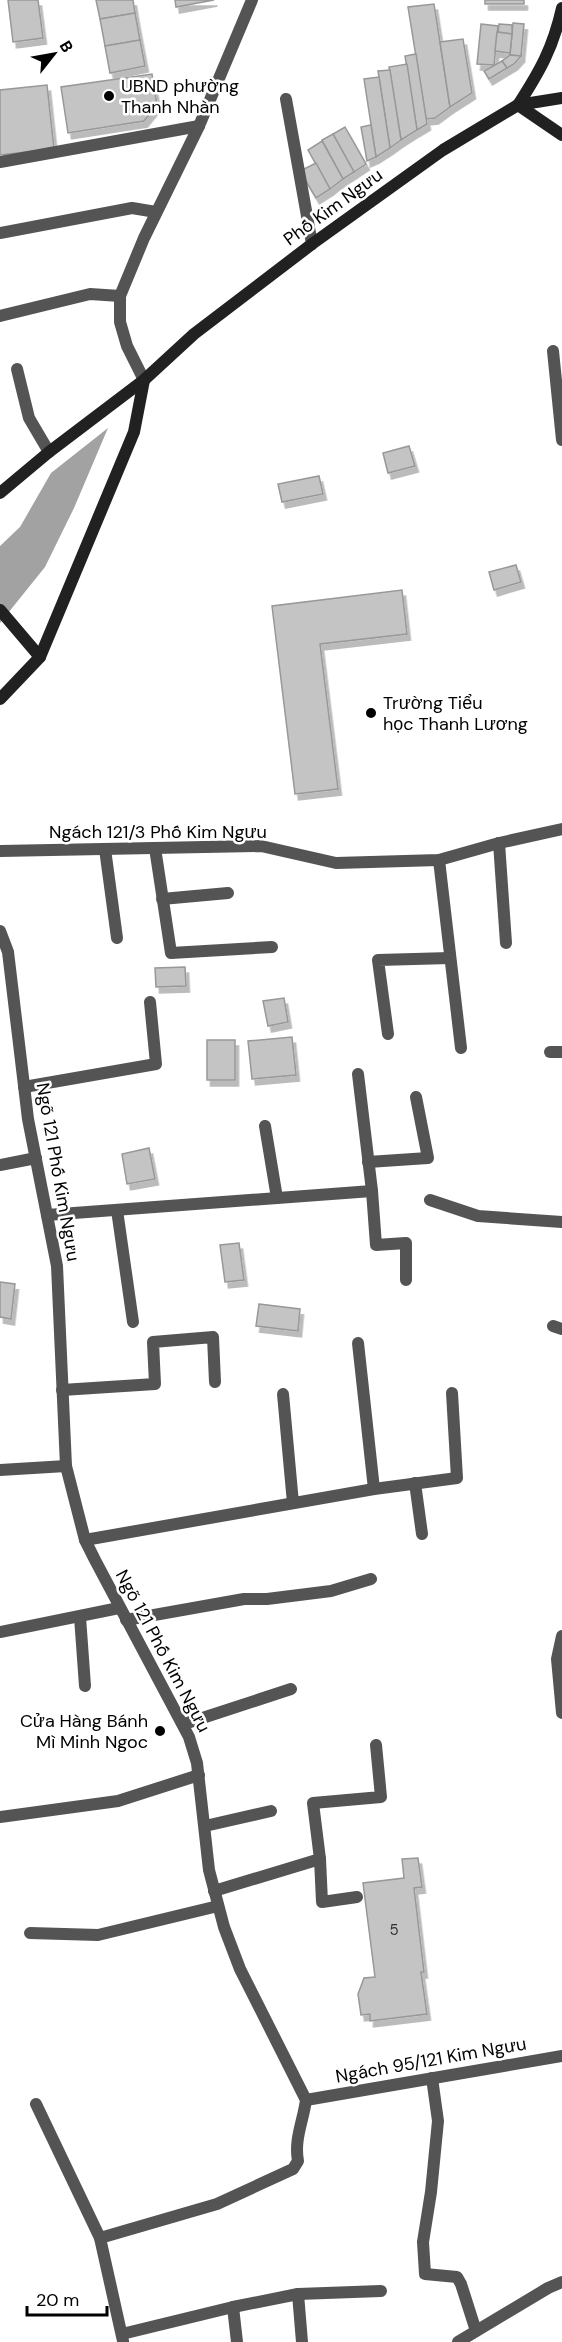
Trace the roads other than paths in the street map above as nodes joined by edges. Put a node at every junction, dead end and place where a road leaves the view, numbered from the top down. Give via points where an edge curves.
1 (252, 0) edge
2 (562, 8) edge
3 (562, 98) edge
4 (286, 99) dead end
5 (518, 105) junction
6 (199, 126) junction
7 (562, 135) edge
8 (0, 162) edge
9 (156, 212) junction
10 (0, 233) edge
11 (312, 244) junction
12 (120, 296) junction
13 (0, 316) edge
14 (553, 351) dead end
15 (16, 369) dead end
16 (144, 380) junction
17 (562, 440) edge
18 (49, 452) junction
19 (0, 493) edge
20 (0, 610) edge
21 (40, 657) junction
22 (0, 699) edge
23 (562, 829) edge
24 (499, 843) junction
25 (155, 848) junction
26 (105, 849) junction
27 (0, 850) edge
28 (439, 860) junction
29 (228, 893) dead end
30 (162, 899) junction
31 (0, 931) edge
32 (117, 938) dead end
33 (506, 943) dead end
34 (272, 947) dead end
35 (450, 958) junction
36 (150, 1002) dead end
37 (388, 1034) dead end
38 (461, 1048) dead end
39 (358, 1074) dead end
40 (24, 1087) junction
41 (416, 1097) dead end
42 (266, 1125) dead end
43 (36, 1158) junction
44 (369, 1162) junction
45 (0, 1165) edge
46 (372, 1191) junction
47 (277, 1198) junction
48 (430, 1200) dead end
49 (117, 1210) junction
50 (47, 1215) junction
51 (562, 1222) edge
52 (406, 1281) dead end
53 (133, 1322) dead end
54 (358, 1343) dead end
55 (215, 1382) dead end
56 (62, 1390) junction
57 (452, 1392) dead end
58 (283, 1394) dead end
59 (66, 1466) junction
60 (0, 1470) edge
61 (415, 1483) junction
62 (374, 1489) junction
63 (293, 1503) junction
64 (422, 1534) dead end
65 (86, 1540) junction
66 (371, 1580) dead end
67 (119, 1608) junction
68 (80, 1617) junction
69 (126, 1620) junction
70 (0, 1632) edge
71 (562, 1636) edge
72 (85, 1686) dead end
73 (291, 1689) dead end
74 (562, 1713) edge
75 (184, 1724) junction
76 (376, 1745) dead end
77 (199, 1775) junction
78 (272, 1811) dead end
79 (0, 1817) edge
80 (205, 1826) junction
81 (320, 1859) junction
82 (214, 1891) junction
83 (357, 1897) dead end
84 (218, 1906) junction
85 (30, 1933) dead end
86 (562, 2056) edge
87 (432, 2079) junction
88 (306, 2100) junction
89 (36, 2104) dead end
90 (100, 2238) junction
91 (562, 2283) edge
92 (381, 2291) dead end
93 (298, 2294) junction
94 (233, 2307) junction
95 (477, 2331) junction
96 (122, 2338) edge
97 (237, 2342) edge
98 (302, 2342) edge
99 (458, 2342) edge

1 - 6 street
2 - 5 main road via 543,68
3 - 5 main road, Phố Kim Ngưu
4 - 11 street
5 - 7 main road
5 - 11 main road, Phố Kim Ngưu via 443,150
6 - 8 street
6 - 9 street
9 - 10 street via 132,208
9 - 12 street
11 - 16 main road, Phố Kim Ngưu via 194,334
12 - 13 street via 90,294
12 - 16 street via 120,322
14 - 17 street
15 - 18 street via 30,418
16 - 18 main road, Phố Kim Ngưu
16 - 21 main road via 134,432
18 - 19 main road, Phố Kim Ngưu
20 - 21 main road
21 - 22 main road
23 - 24 street, Ngách 121/3 Phố Kim Ngưu
24 - 28 street, Ngách 121/3 Phố Kim Ngưu
24 - 33 street
25 - 26 street, Ngách 121/3 Phố Kim Ngưu
25 - 28 street, Ngách 121/3 Phố Kim Ngưu via 261,846 336,863
25 - 30 street
26 - 27 street, Ngách 121/3 Phố Kim Ngưu
26 - 32 street
28 - 35 street
29 - 30 street
30 - 34 street via 171,952
31 - 40 street, Ngõ 121 Phố Kim Ngưu via 8,952
35 - 37 street via 378,960
35 - 38 street
36 - 40 street via 156,1064
39 - 44 street
40 - 43 street, Ngõ 121 Phố Kim Ngưu
41 - 44 street via 428,1158
42 - 47 street
43 - 45 street
43 - 50 street, Ngõ 121 Phố Kim Ngưu
44 - 46 street
46 - 47 street
46 - 52 street via 376,1245 406,1243
47 - 49 street
48 - 51 street via 477,1216
49 - 50 street
49 - 53 street
50 - 56 street, Ngõ 121 Phố Kim Ngưu via 57,1266
54 - 62 street
55 - 56 street via 213,1337 153,1341 155,1384
56 - 59 street, Ngõ 121 Phố Kim Ngưu
57 - 61 street via 457,1478
58 - 63 street
59 - 60 street
59 - 65 street, Ngõ 121 Phố Kim Ngưu
61 - 62 street
61 - 64 street
62 - 63 street
63 - 65 street
65 - 67 street, Ngõ 121 Phố Kim Ngưu
66 - 69 street via 331,1591 244,1599
67 - 68 street
67 - 69 street, Ngõ 121 Phố Kim Ngưu
68 - 70 street
68 - 72 street
69 - 75 street, Ngõ 121 Phố Kim Ngưu
71 - 74 street via 557,1659
73 - 75 street
75 - 77 street, Ngõ 121 Phố Kim Ngưu
76 - 81 street via 381,1797 313,1803
77 - 79 street via 118,1801
77 - 80 street, Ngõ 121 Phố Kim Ngưu
78 - 80 street
80 - 82 street, Ngõ 121 Phố Kim Ngưu
81 - 82 street
81 - 83 street via 322,1902
82 - 84 street, Ngõ 121 Phố Kim Ngưu
84 - 85 street via 98,1935
84 - 88 street, Ngõ 121 Phố Kim Ngưu via 240,1969
86 - 87 street, Ngách 95/121 Kim Ngưu
87 - 88 street, Ngách 95/121 Kim Ngưu
87 - 95 street via 438,2121 423,2242 425,2274 457,2277
88 - 90 street via 295,2147 298,2161 293,2169 217,2204
89 - 90 street
90 - 96 street
91 - 95 street
92 - 93 street
93 - 94 street
93 - 98 street
94 - 96 street
94 - 97 street
95 - 99 street

